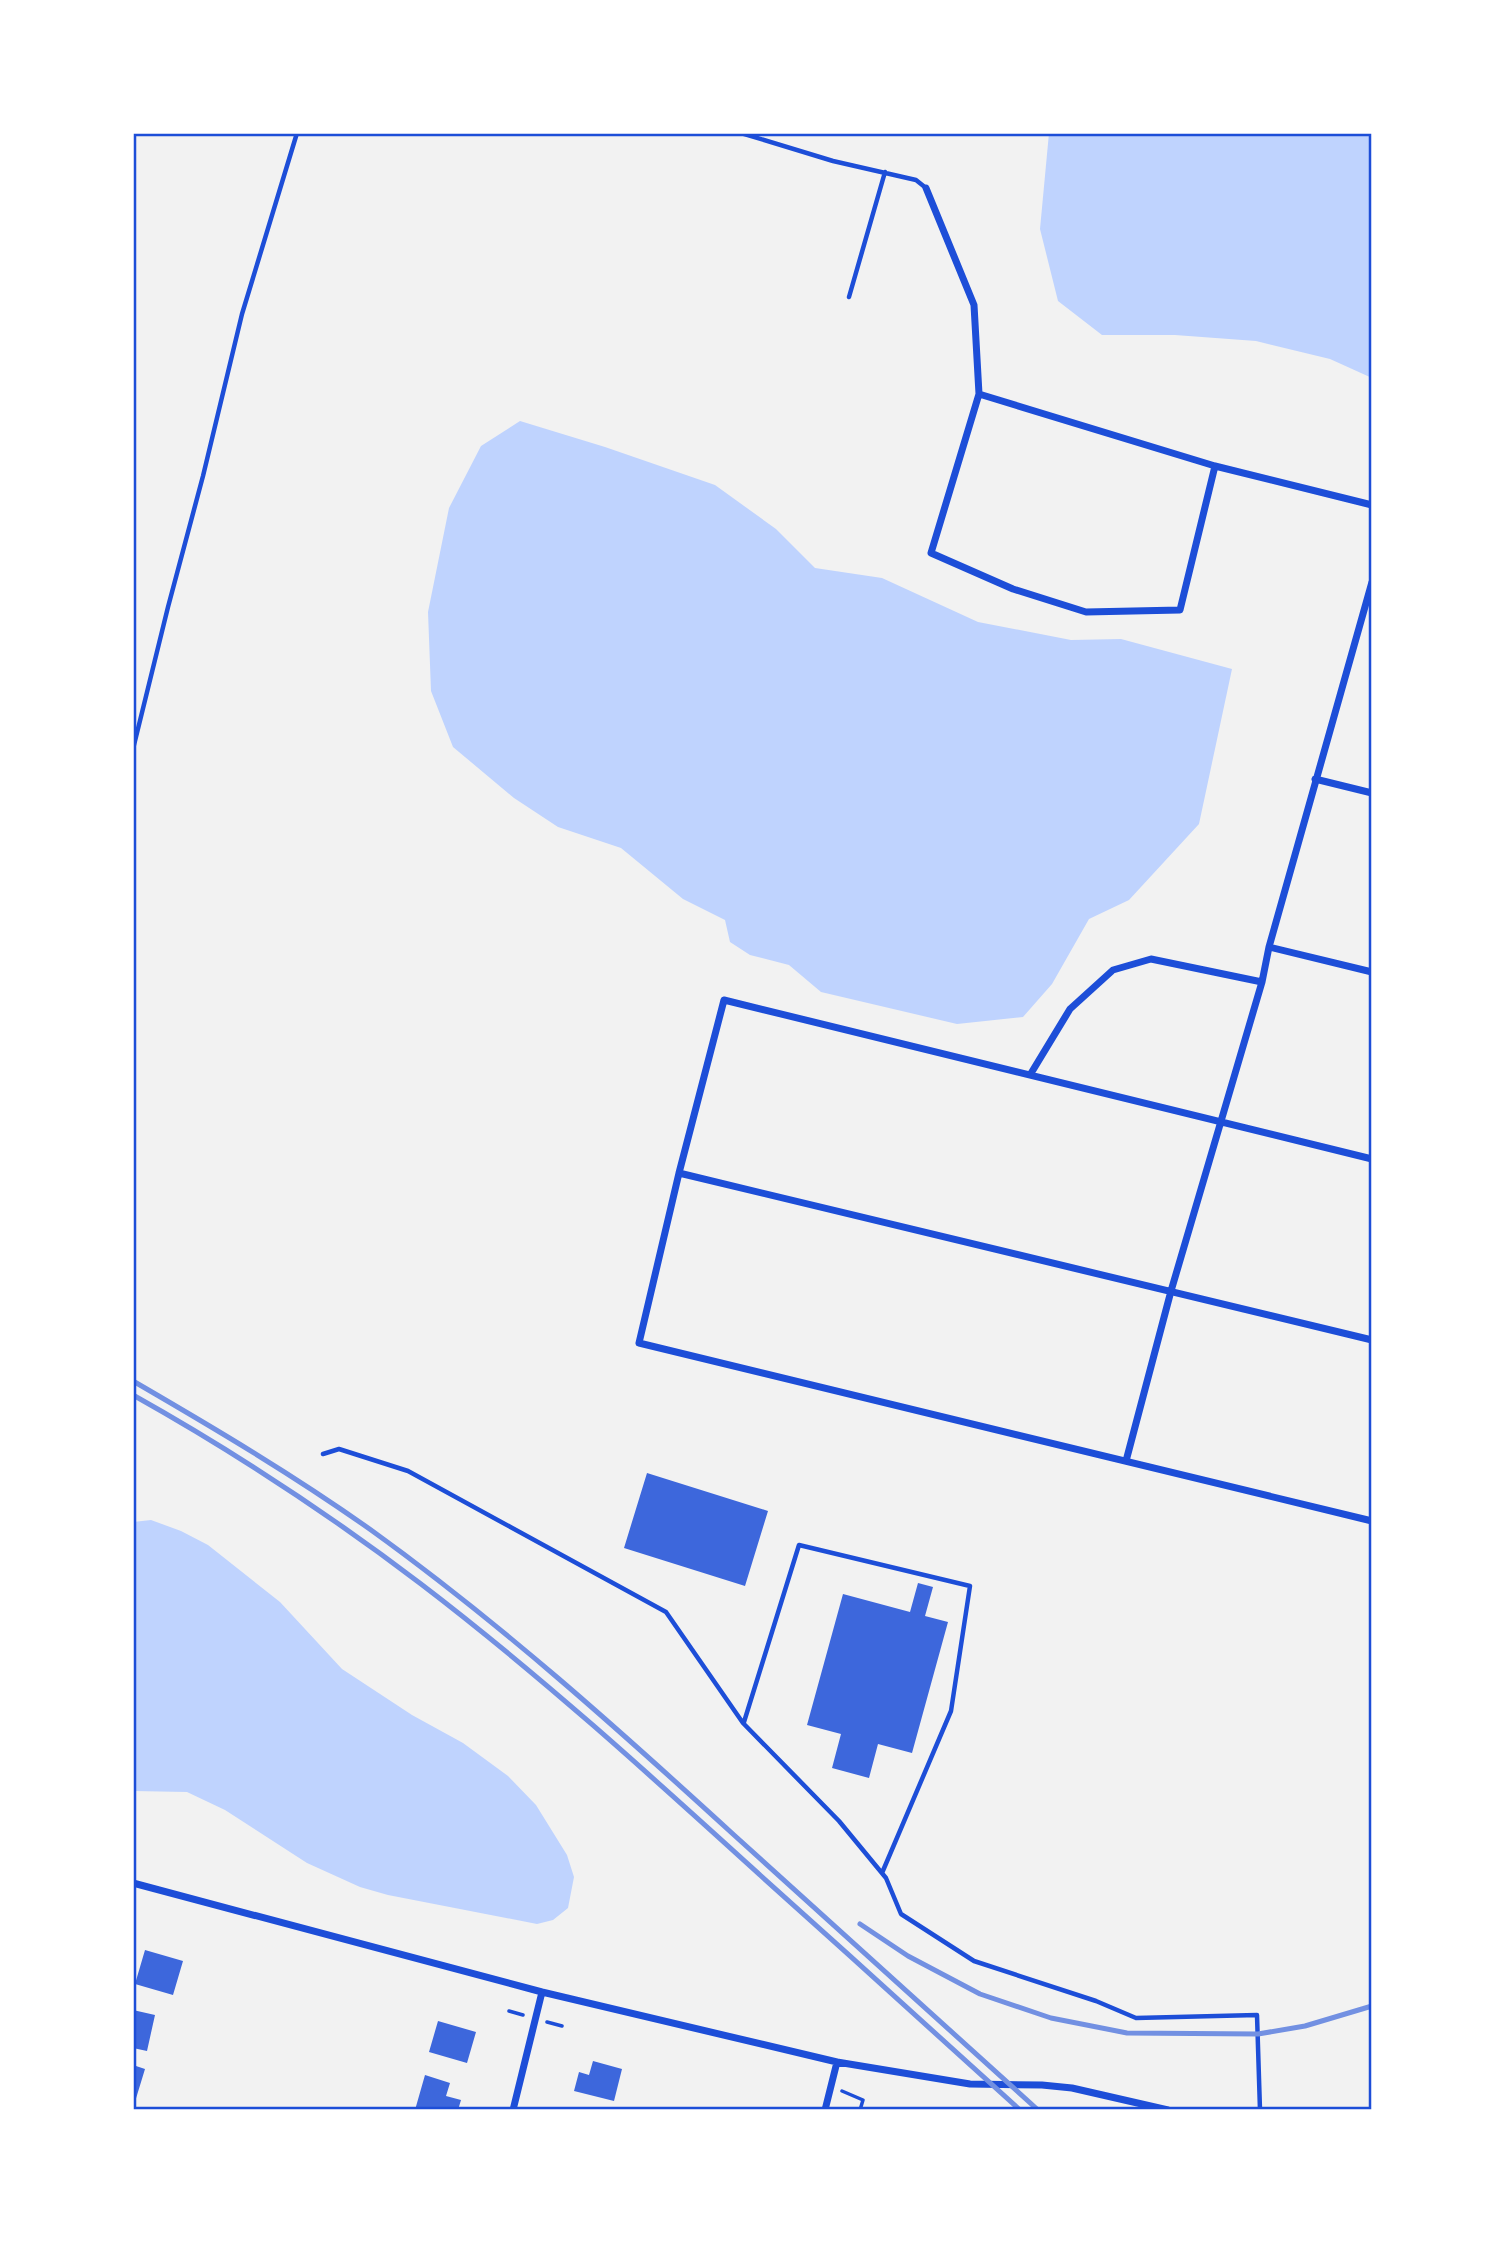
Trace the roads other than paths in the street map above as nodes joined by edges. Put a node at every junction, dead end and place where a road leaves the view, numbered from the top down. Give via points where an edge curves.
1 (297, 133) edge
2 (741, 133) edge
3 (885, 172) junction
4 (926, 188) joint
5 (849, 297) dead end
6 (979, 394) junction
7 (1215, 466) junction
8 (1372, 505) edge
9 (1372, 582) edge
10 (1368, 609) edge
11 (133, 749) edge
12 (1315, 779) junction
13 (1372, 793) edge
14 (1269, 947) junction
15 (1372, 972) edge
16 (1262, 982) junction
17 (1030, 1074) junction
18 (1219, 1122) junction
19 (1372, 1159) edge
20 (679, 1173) junction
21 (1171, 1291) junction
22 (1372, 1340) edge
23 (323, 1454) dead end
24 (1126, 1461) junction
25 (1372, 1521) edge
26 (743, 1723) junction
27 (882, 1873) junction
28 (133, 1883) edge
29 (542, 1992) junction
30 (837, 2062) junction
31 (513, 2110) edge
32 (825, 2110) edge
33 (1168, 2110) edge
34 (1260, 2110) edge

1 - 11 lane via 242,314
2 - 3 lane
3 - 4 lane via 916,180
3 - 5 lane
4 - 6 street via 974,305
6 - 7 street
6 - 7 street via 931,553 1013,589 1086,612 1180,610
7 - 8 street
9 - 10 street
10 - 12 street
12 - 13 street
12 - 14 street
14 - 15 street
14 - 16 street
16 - 17 street via 1151,959 1113,970 1070,1009
16 - 18 street
17 - 18 street
17 - 20 street via 724,1000
18 - 19 street
18 - 21 street
20 - 21 street
20 - 24 street via 639,1343
21 - 22 street
21 - 24 street
23 - 26 lane via 339,1449 408,1471 666,1612
24 - 25 street
26 - 27 lane via 839,1821
26 - 27 lane via 799,1545 971,1586 951,1711
27 - 34 lane via 901,1914 974,1961 1136,2018 1257,2015
28 - 29 street
29 - 30 street
29 - 31 street
30 - 32 street
30 - 33 street via 970,2084 1072,2088

